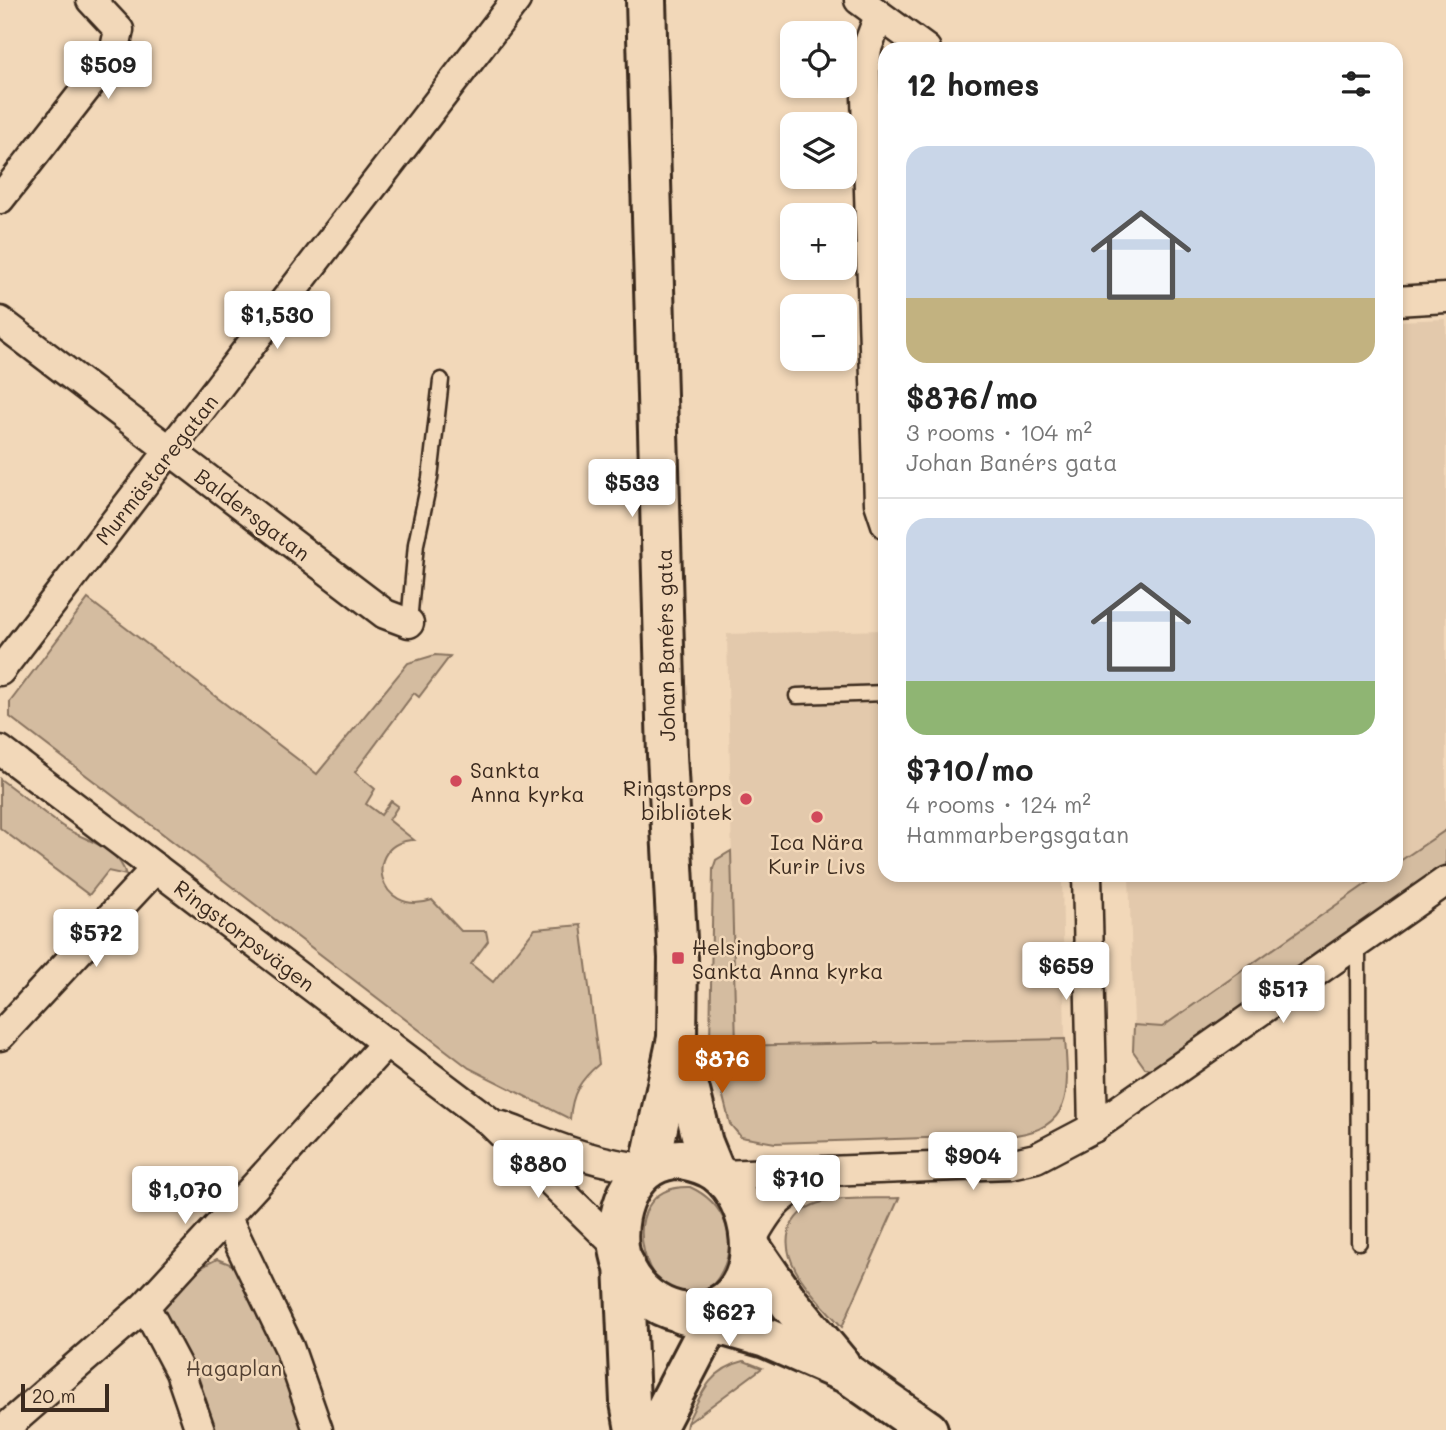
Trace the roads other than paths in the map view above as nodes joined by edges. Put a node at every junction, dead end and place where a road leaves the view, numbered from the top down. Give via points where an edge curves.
1 (91, 0) edge
2 (516, 0) edge
3 (646, 0) edge
4 (869, 8) edge
5 (916, 42) edge
6 (0, 199) edge
7 (1446, 298) edge
8 (1403, 301) edge
9 (0, 321) edge
10 (441, 380) dead end
11 (169, 452) junction
12 (878, 472) edge
13 (409, 622) joint
14 (0, 671) edge
15 (878, 693) edge
16 (797, 696) dead end
17 (0, 751) edge
18 (156, 868) junction
19 (1446, 881) edge
20 (1087, 882) edge
21 (1358, 943) junction
22 (0, 1037) edge
23 (677, 1038) junction
24 (387, 1042) junction
25 (489, 1121) junction
26 (1093, 1128) junction
27 (648, 1166) junction
28 (718, 1173) junction
29 (832, 1173) junction
30 (226, 1216) junction
31 (1359, 1242) dead end
32 (750, 1243) junction
33 (622, 1256) junction
34 (145, 1306) junction
35 (702, 1313) junction
36 (753, 1335) junction
37 (688, 1363) junction
38 (848, 1374) junction
39 (3, 1430) edge
40 (200, 1430) edge
41 (318, 1430) edge
42 (635, 1430) edge
43 (655, 1430) edge
44 (928, 1430) edge

1 - 6 street via 119,30 114,53
2 - 11 street, Murmästaregatan
3 - 23 street, Johan Banérs gata
4 - 5 street
4 - 12 street via 865,66
7 - 8 street
9 - 11 street, Baldersgatan
10 - 13 lane
11 - 13 street, Baldersgatan via 385,614
11 - 14 street, Murmästaregatan
15 - 16 lane
17 - 18 street, Ringstorpsvägen
18 - 22 street
18 - 24 street, Ringstorpsvägen
19 - 21 street
20 - 26 street
21 - 26 street
21 - 31 lane
23 - 27 street, Johan Banérs gata
23 - 28 street, Johan Banérs gata via 704,1143
24 - 25 street, Ringstorpsvägen
24 - 30 street
25 - 27 street, Ringstorpsvägen via 578,1155 617,1166
25 - 33 street, Ringstorpsvägen via 562,1189
26 - 29 street via 1036,1158 1010,1164
27 - 28 street via 681,1160
27 - 33 street via 626,1202
28 - 29 street via 737,1177 763,1172
28 - 32 street via 742,1206
29 - 32 street via 775,1201
30 - 34 street
30 - 41 street via 289,1347
32 - 35 street via 748,1263 737,1287
32 - 38 street via 790,1304
33 - 35 street via 639,1290 655,1303
33 - 42 street
34 - 39 street
34 - 40 street via 180,1372
35 - 36 street
35 - 37 street
36 - 37 street
36 - 38 street
37 - 43 street
38 - 44 street

